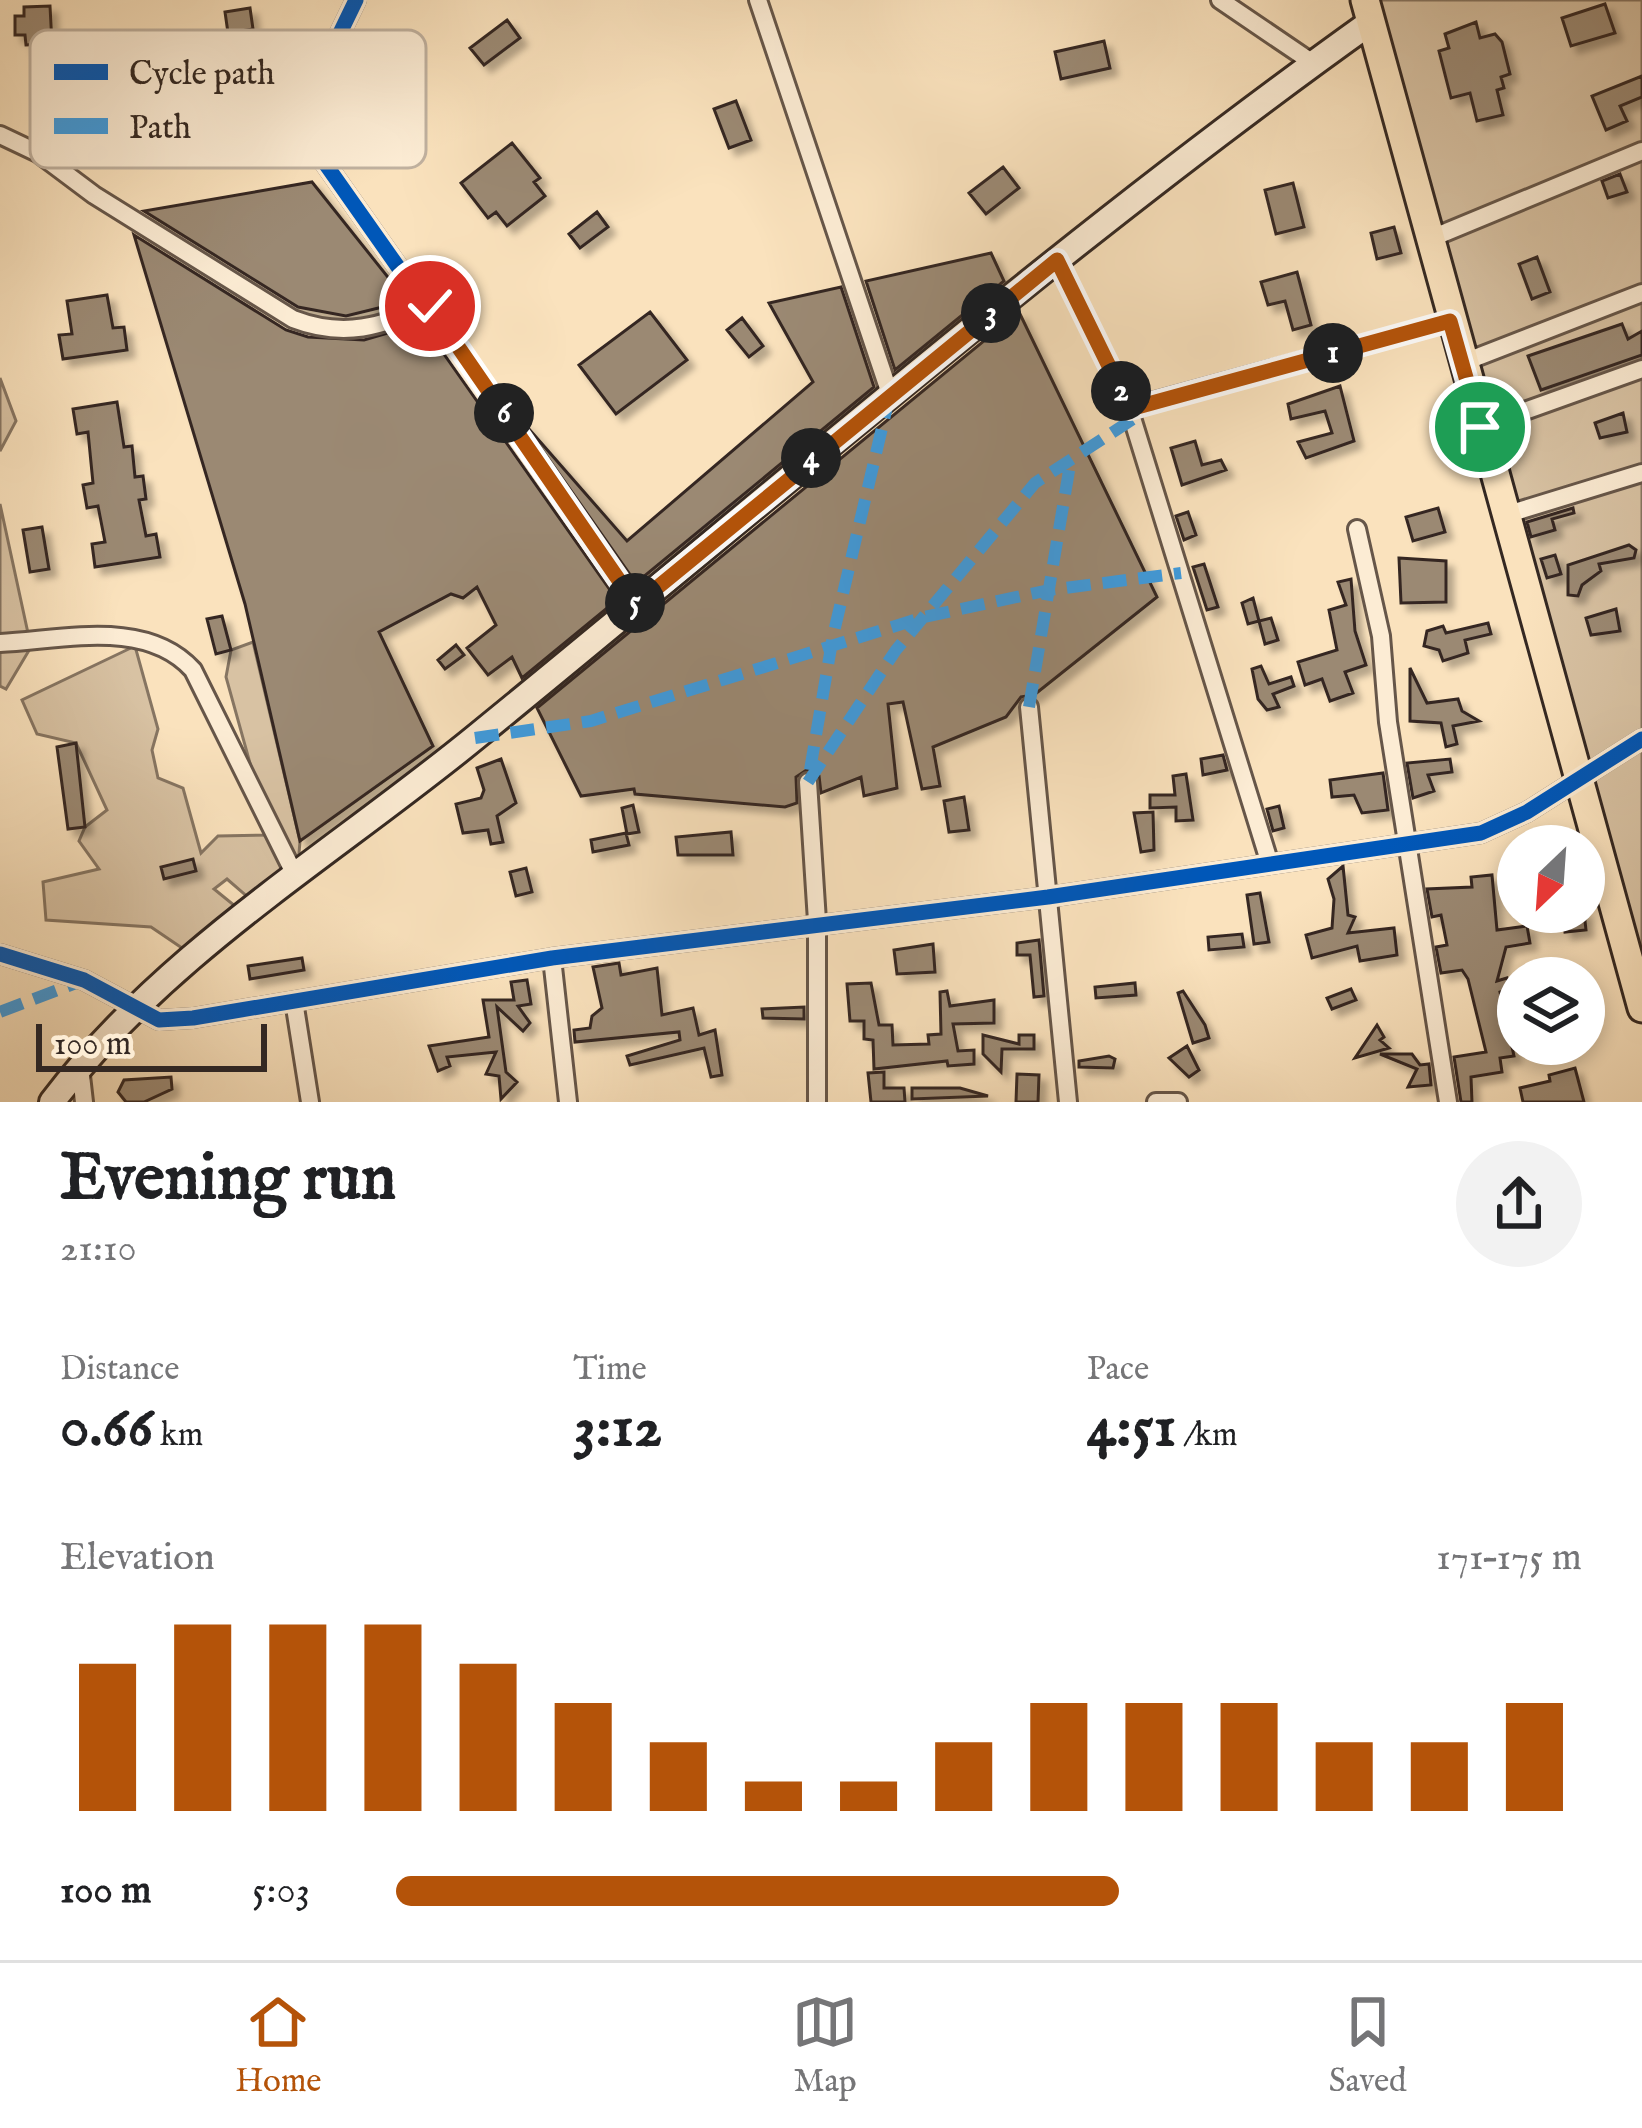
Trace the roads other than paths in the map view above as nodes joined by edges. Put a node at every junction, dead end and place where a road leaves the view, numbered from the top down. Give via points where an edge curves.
1 (356, 0) edge
2 (758, 0) edge
3 (1220, 0) edge
4 (1368, 11) edge
5 (341, 30) edge
6 (1313, 63) junction
7 (0, 135) edge
8 (30, 149) edge
9 (1642, 151) edge
10 (58, 168) edge
11 (329, 168) edge
12 (1427, 240) junction
13 (1057, 260) junction
14 (1642, 292) edge
15 (430, 306) junction
16 (1450, 321) junction
17 (1462, 363) junction
18 (1642, 369) edge
19 (890, 394) junction
20 (1130, 409) junction
21 (1480, 427) junction
22 (1642, 473) edge
23 (1505, 515) junction
24 (1357, 529) dead end
25 (636, 605) junction
26 (0, 643) edge
27 (1029, 707) dead end
28 (1642, 740) edge
29 (1578, 778) junction
30 (808, 782) dead end
31 (1407, 844) junction
32 (1270, 864) junction
33 (295, 875) junction
34 (1048, 897) junction
35 (817, 921) junction
36 (0, 954) edge
37 (551, 958) junction
38 (294, 1001) junction
39 (1642, 1008) edge
40 (135, 1009) junction
41 (80, 1066) junction
42 (52, 1102) edge
43 (84, 1102) edge
44 (310, 1102) edge
45 (568, 1102) edge
46 (818, 1102) edge
47 (1068, 1102) edge
48 (1156, 1102) edge
49 (1178, 1102) edge
50 (1448, 1102) edge

1 - 5 street
2 - 19 street
3 - 6 street
4 - 6 main road
4 - 12 main road
6 - 13 main road
7 - 8 street
9 - 12 street
10 - 15 street via 323,331 351,332
11 - 15 street
12 - 16 main road
13 - 19 main road
13 - 20 street
14 - 17 street
15 - 25 street
16 - 17 main road
16 - 20 street
17 - 21 main road
18 - 21 street
19 - 25 main road
20 - 32 street
21 - 23 main road
22 - 23 street
23 - 29 main road
24 - 31 street via 1381,636
25 - 33 main road
26 - 33 street via 135,636 178,654
27 - 34 street
28 - 29 street
29 - 31 street via 1481,833
29 - 39 main road
30 - 35 street
31 - 32 street
31 - 50 street
32 - 34 street
33 - 40 main road
34 - 35 street
34 - 47 street
35 - 37 street
35 - 46 street
36 - 40 street via 84,980
37 - 38 street
37 - 45 street
38 - 40 street via 174,1021
38 - 44 street
40 - 41 main road
41 - 42 main road
41 - 43 street
48 - 49 street

